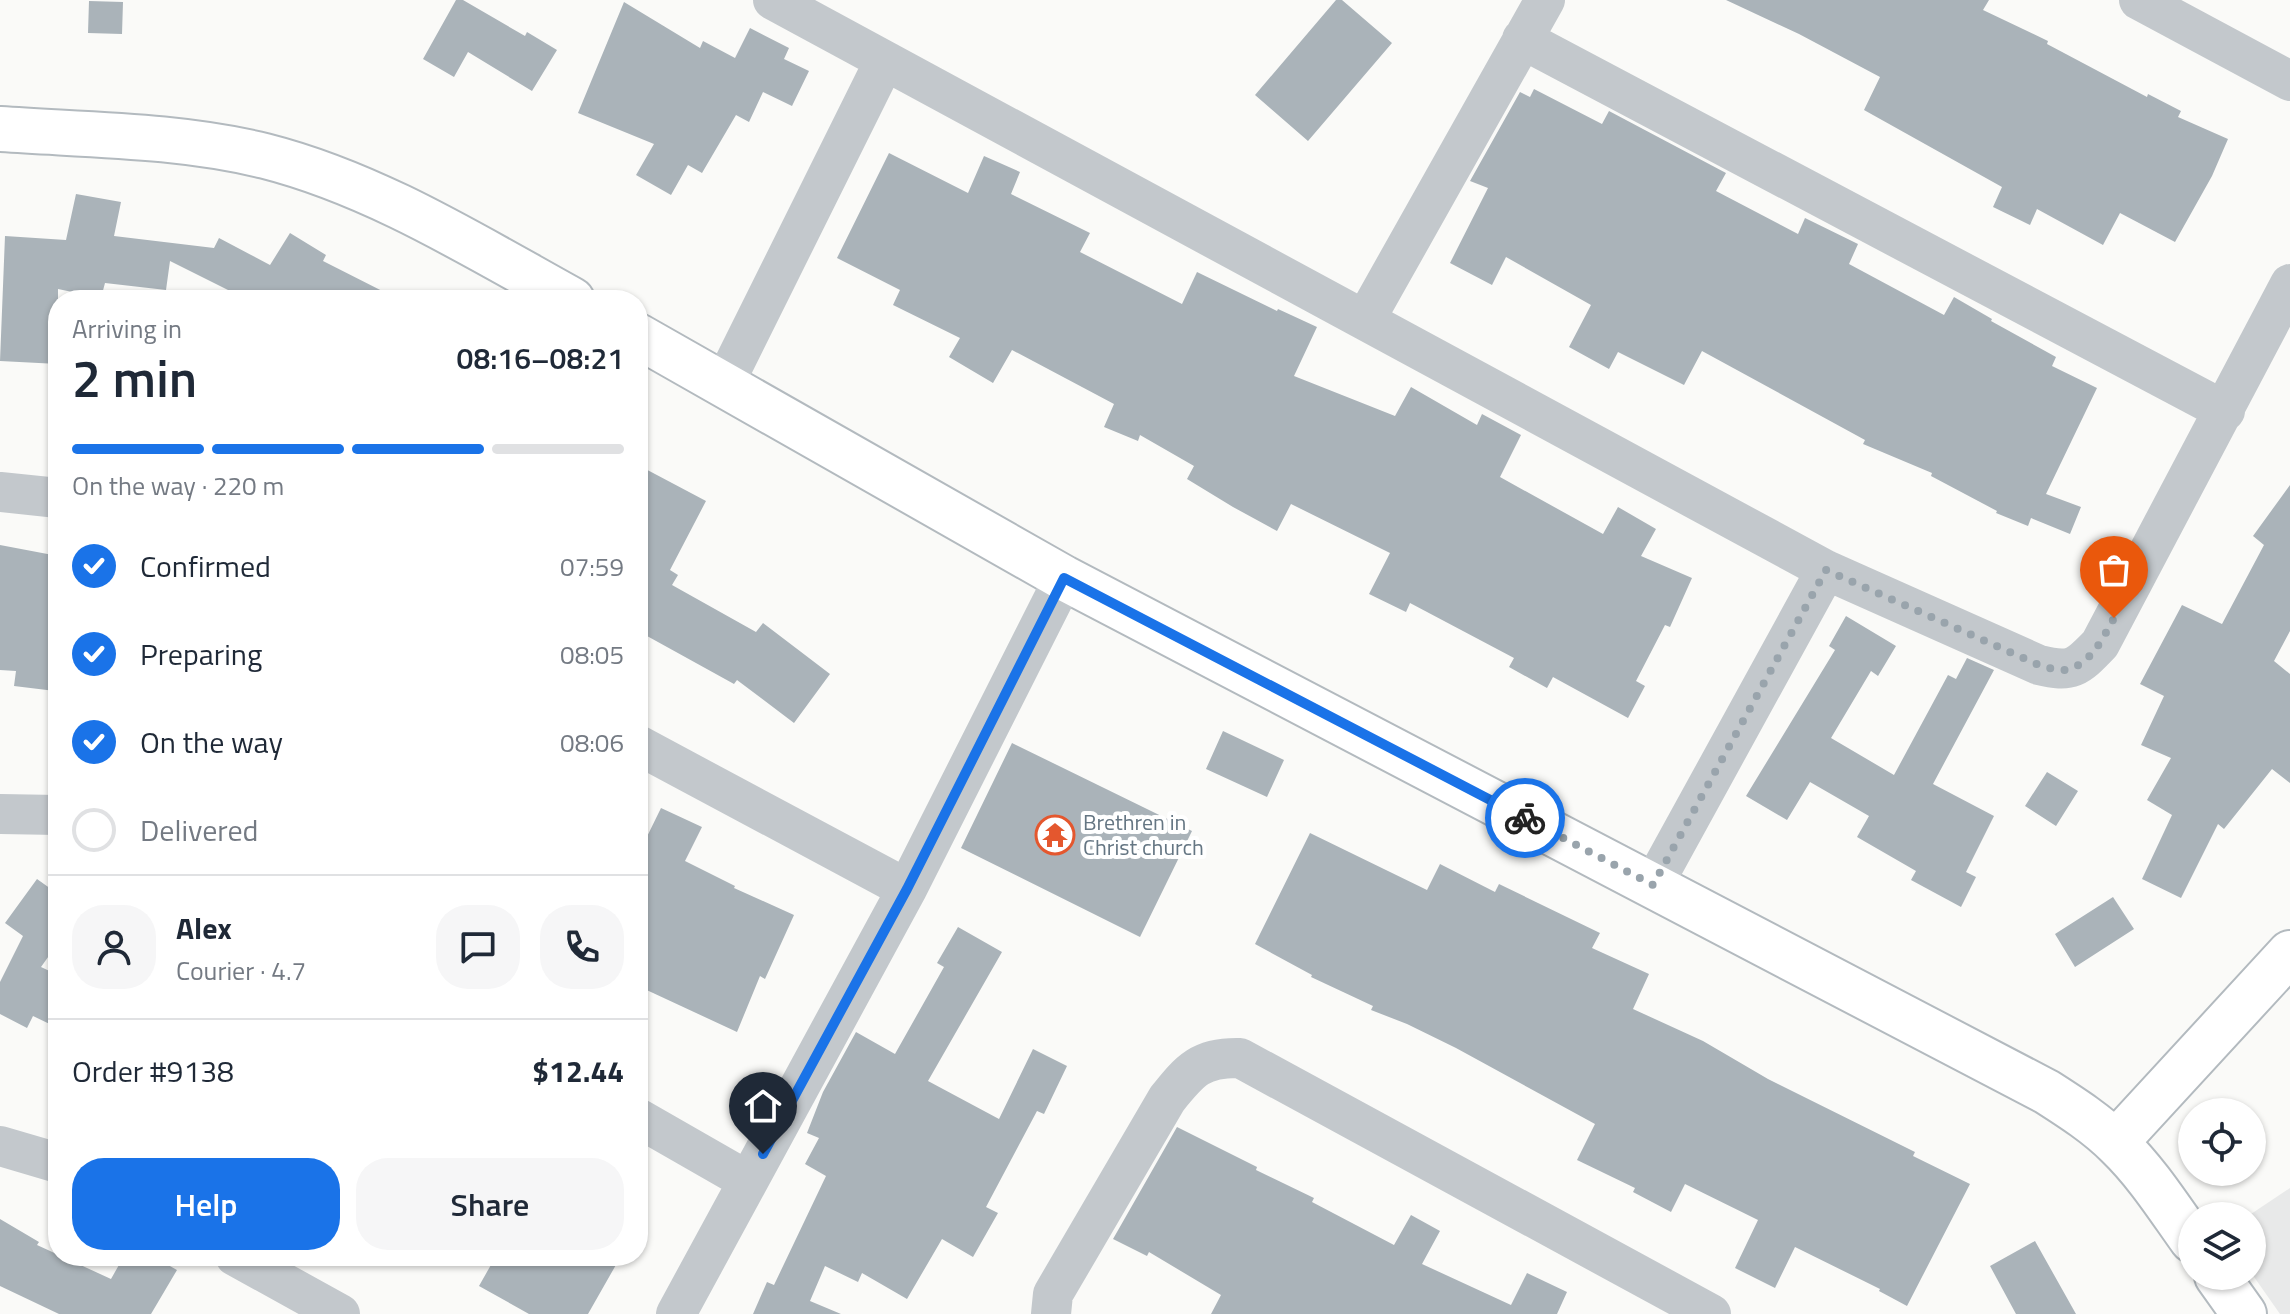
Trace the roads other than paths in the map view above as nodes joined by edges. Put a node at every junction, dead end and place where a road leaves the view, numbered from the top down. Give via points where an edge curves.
1 (773, 0) edge
2 (1545, 0) edge
3 (2139, 0) edge
4 (1522, 39) junction
5 (884, 62) junction
6 (2290, 81) edge
7 (0, 129) edge
8 (2290, 284) edge
9 (553, 290) edge
10 (1365, 320) junction
11 (648, 342) edge
12 (724, 384) junction
13 (2225, 411) junction
14 (0, 492) edge
15 (48, 497) edge
16 (1826, 570) junction
17 (1064, 578) junction
18 (648, 750) edge
19 (0, 814) edge
20 (48, 815) edge
21 (1653, 885) junction
22 (907, 889) junction
23 (2290, 953) edge
24 (648, 1124) edge
25 (2116, 1142) junction
26 (0, 1146) edge
27 (48, 1160) edge
28 (748, 1181) junction
29 (2178, 1221) edge
30 (253, 1266) edge
31 (2227, 1290) edge
32 (340, 1314) edge
33 (676, 1314) edge
34 (1051, 1314) edge
35 (1711, 1314) edge
36 (2244, 1314) edge

1 - 5 street
2 - 4 street
3 - 6 street
4 - 10 street
4 - 13 street
5 - 10 street
5 - 12 street
7 - 9 street via 202,143 267,157 393,204
8 - 13 street
10 - 16 street
11 - 12 street
12 - 17 street
13 - 16 street via 2100,644 2080,664 2063,671
14 - 15 street
16 - 21 street
17 - 21 street
17 - 22 street
18 - 22 street
19 - 20 street
21 - 25 street via 2047,1092
22 - 28 street
23 - 25 street
24 - 28 street
25 - 29 street
26 - 27 street
28 - 33 street
30 - 32 street
31 - 36 street
34 - 35 street via 1053,1294 1167,1099 1202,1063 1240,1058

